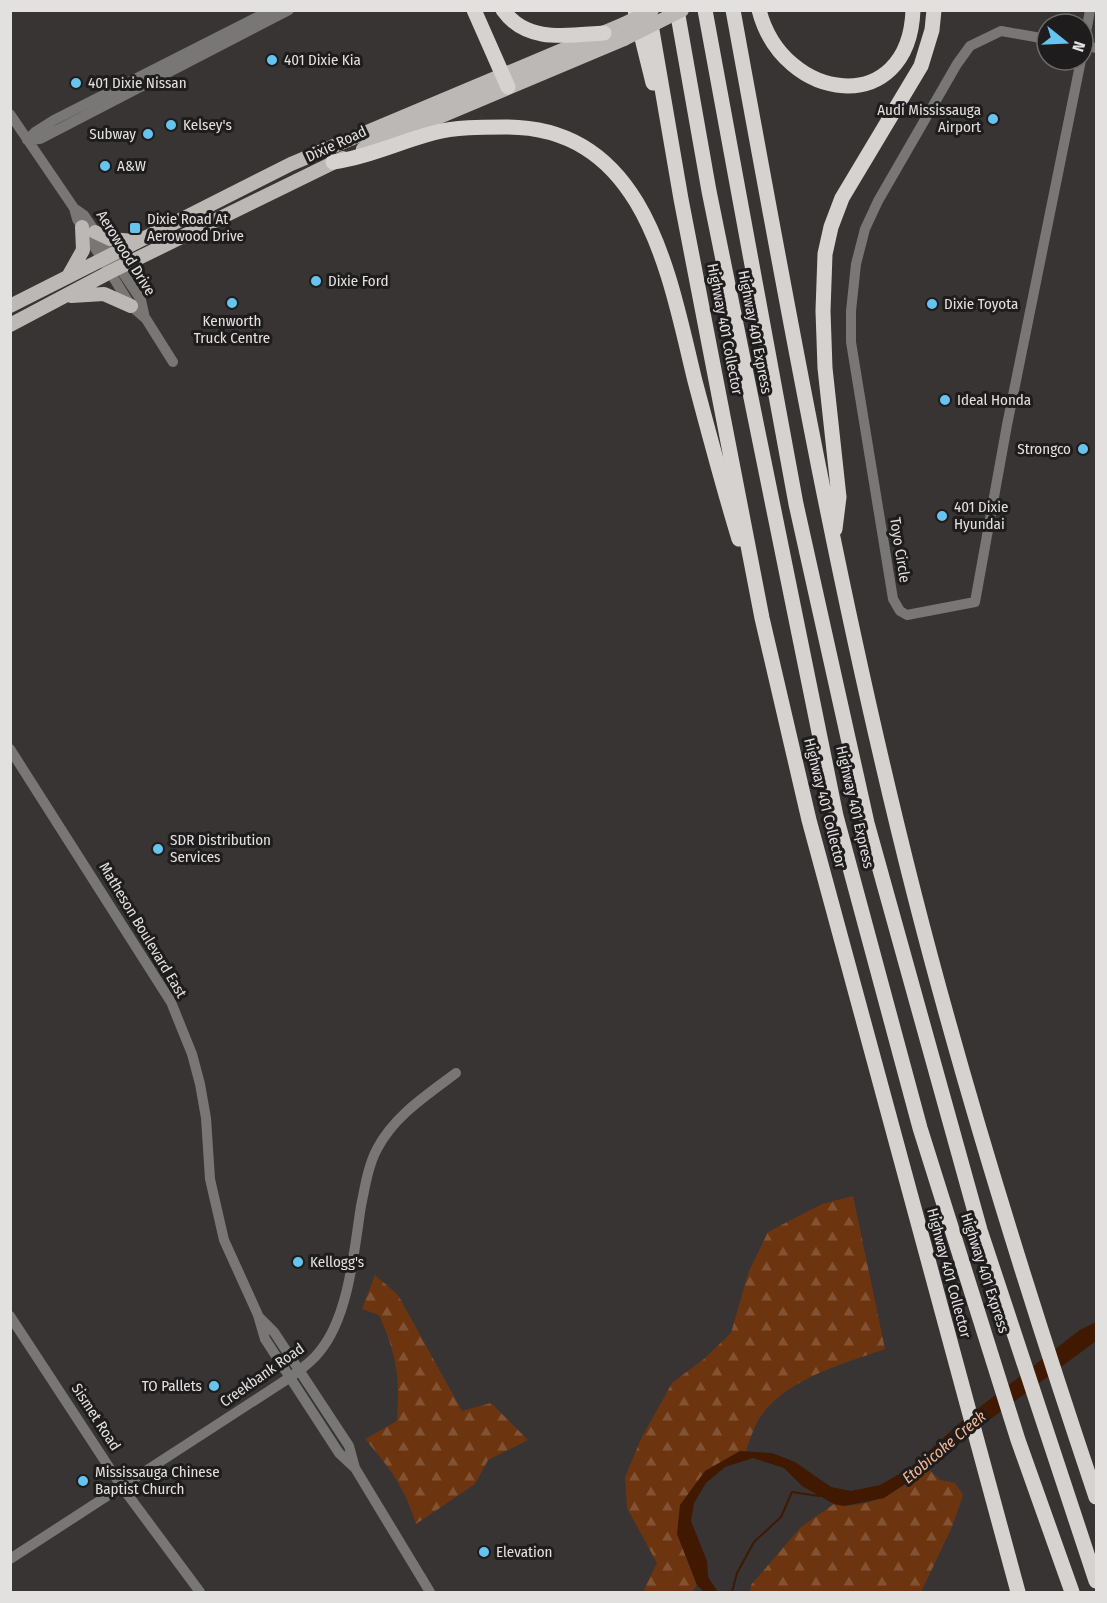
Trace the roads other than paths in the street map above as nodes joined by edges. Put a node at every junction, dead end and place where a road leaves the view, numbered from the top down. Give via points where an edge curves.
1 (270, 10) edge
2 (289, 10) edge
3 (474, 10) edge
4 (502, 10) edge
5 (635, 10) edge
6 (650, 10) edge
7 (677, 10) edge
8 (682, 10) edge
9 (705, 10) edge
10 (733, 10) edge
11 (759, 10) edge
12 (913, 10) edge
13 (934, 10) edge
14 (624, 31) junction
15 (604, 33) junction
16 (1035, 37) edge
17 (1079, 72) edge
18 (505, 81) junction
19 (665, 106) junction
20 (10, 114) edge
21 (27, 140) junction
22 (333, 162) junction
23 (74, 208) junction
24 (82, 227) junction
25 (95, 232) junction
26 (140, 241) junction
27 (107, 257) junction
28 (115, 270) junction
29 (67, 278) junction
30 (63, 298) junction
31 (10, 306) edge
32 (131, 306) junction
33 (146, 319) junction
34 (10, 325) edge
35 (173, 362) dead end
36 (834, 538) junction
37 (762, 618) junction
38 (10, 749) edge
39 (456, 1073) dead end
40 (258, 1315) junction
41 (10, 1316) edge
42 (299, 1370) junction
43 (289, 1378) junction
44 (355, 1468) junction
45 (122, 1487) junction
46 (1096, 1497) edge
47 (10, 1559) edge
48 (1096, 1581) edge
49 (200, 1593) edge
50 (430, 1593) edge
51 (1018, 1593) edge
52 (1072, 1593) edge

1 - 21 street via 64,115
2 - 21 street via 39,139
3 - 18 highway
4 - 15 highway via 527,30 544,35
5 - 19 highway via 650,75
6 - 14 main road, Dixie Road, bridge
6 - 19 highway, Highway 401 Collector
7 - 52 highway, Highway 401 Express via 711,202 836,816 920,1128 1018,1440
8 - 14 main road, Dixie Road, bridge
9 - 48 highway, Highway 401 Express via 796,504 867,823 948,1121
10 - 36 highway via 823,499
11 - 12 highway via 785,58 815,80 840,87 869,82 890,69 908,41
13 - 36 highway via 921,66 842,198 829,236 823,311 839,497
14 - 15 main road, Dixie Road
14 - 18 main road, Dixie Road
15 - 18 main road, Dixie Road
16 - 17 street, Toyo Circle via 1001,31 970,46 878,201 865,229 856,264 851,342 893,599 900,611 908,615 975,602
18 - 22 main road, Dixie Road
18 - 26 main road, Dixie Road via 291,164
19 - 37 highway, Highway 401 Collector
20 - 21 street, Aerowood Drive
21 - 23 street, Aerowood Drive
22 - 28 main road, Dixie Road
22 - 37 highway via 353,160 434,132 508,126 548,132 574,142 616,171 645,213 669,273 718,468
23 - 24 street, Aerowood Drive
23 - 25 street, Aerowood Drive
24 - 27 street, Aerowood Drive
24 - 29 main road via 83,250
25 - 26 main road via 120,242
25 - 27 street, Aerowood Drive
26 - 27 main road, Dixie Road
27 - 28 street, Aerowood Drive
27 - 29 main road, Dixie Road
28 - 30 main road, Dixie Road
28 - 32 street, Aerowood Drive
28 - 33 street, Aerowood Drive via 141,300
29 - 31 main road, Dixie Road
30 - 32 main road via 104,294
30 - 34 main road, Dixie Road
32 - 33 street, Aerowood Drive
33 - 35 street, Aerowood Drive
36 - 46 highway via 914,894 976,1122
37 - 51 highway, Highway 401 Collector via 809,820
38 - 40 street, Matheson Boulevard East via 157,976 174,1010 200,1084 215,1209 224,1240
39 - 42 street, Creekbank Road via 409,1109 377,1149 365,1187 346,1294 321,1350
40 - 42 street, Matheson Boulevard East
40 - 43 street, Matheson Boulevard East via 265,1338
41 - 45 street, Sismet Road
42 - 43 street, Creekbank Road
42 - 44 street, Matheson Boulevard East via 349,1446
43 - 44 street, Matheson Boulevard East via 339,1452
43 - 45 street, Creekbank Road
44 - 50 street, Matheson Boulevard East
45 - 47 street, Creekbank Road
45 - 49 street, Sismet Road

